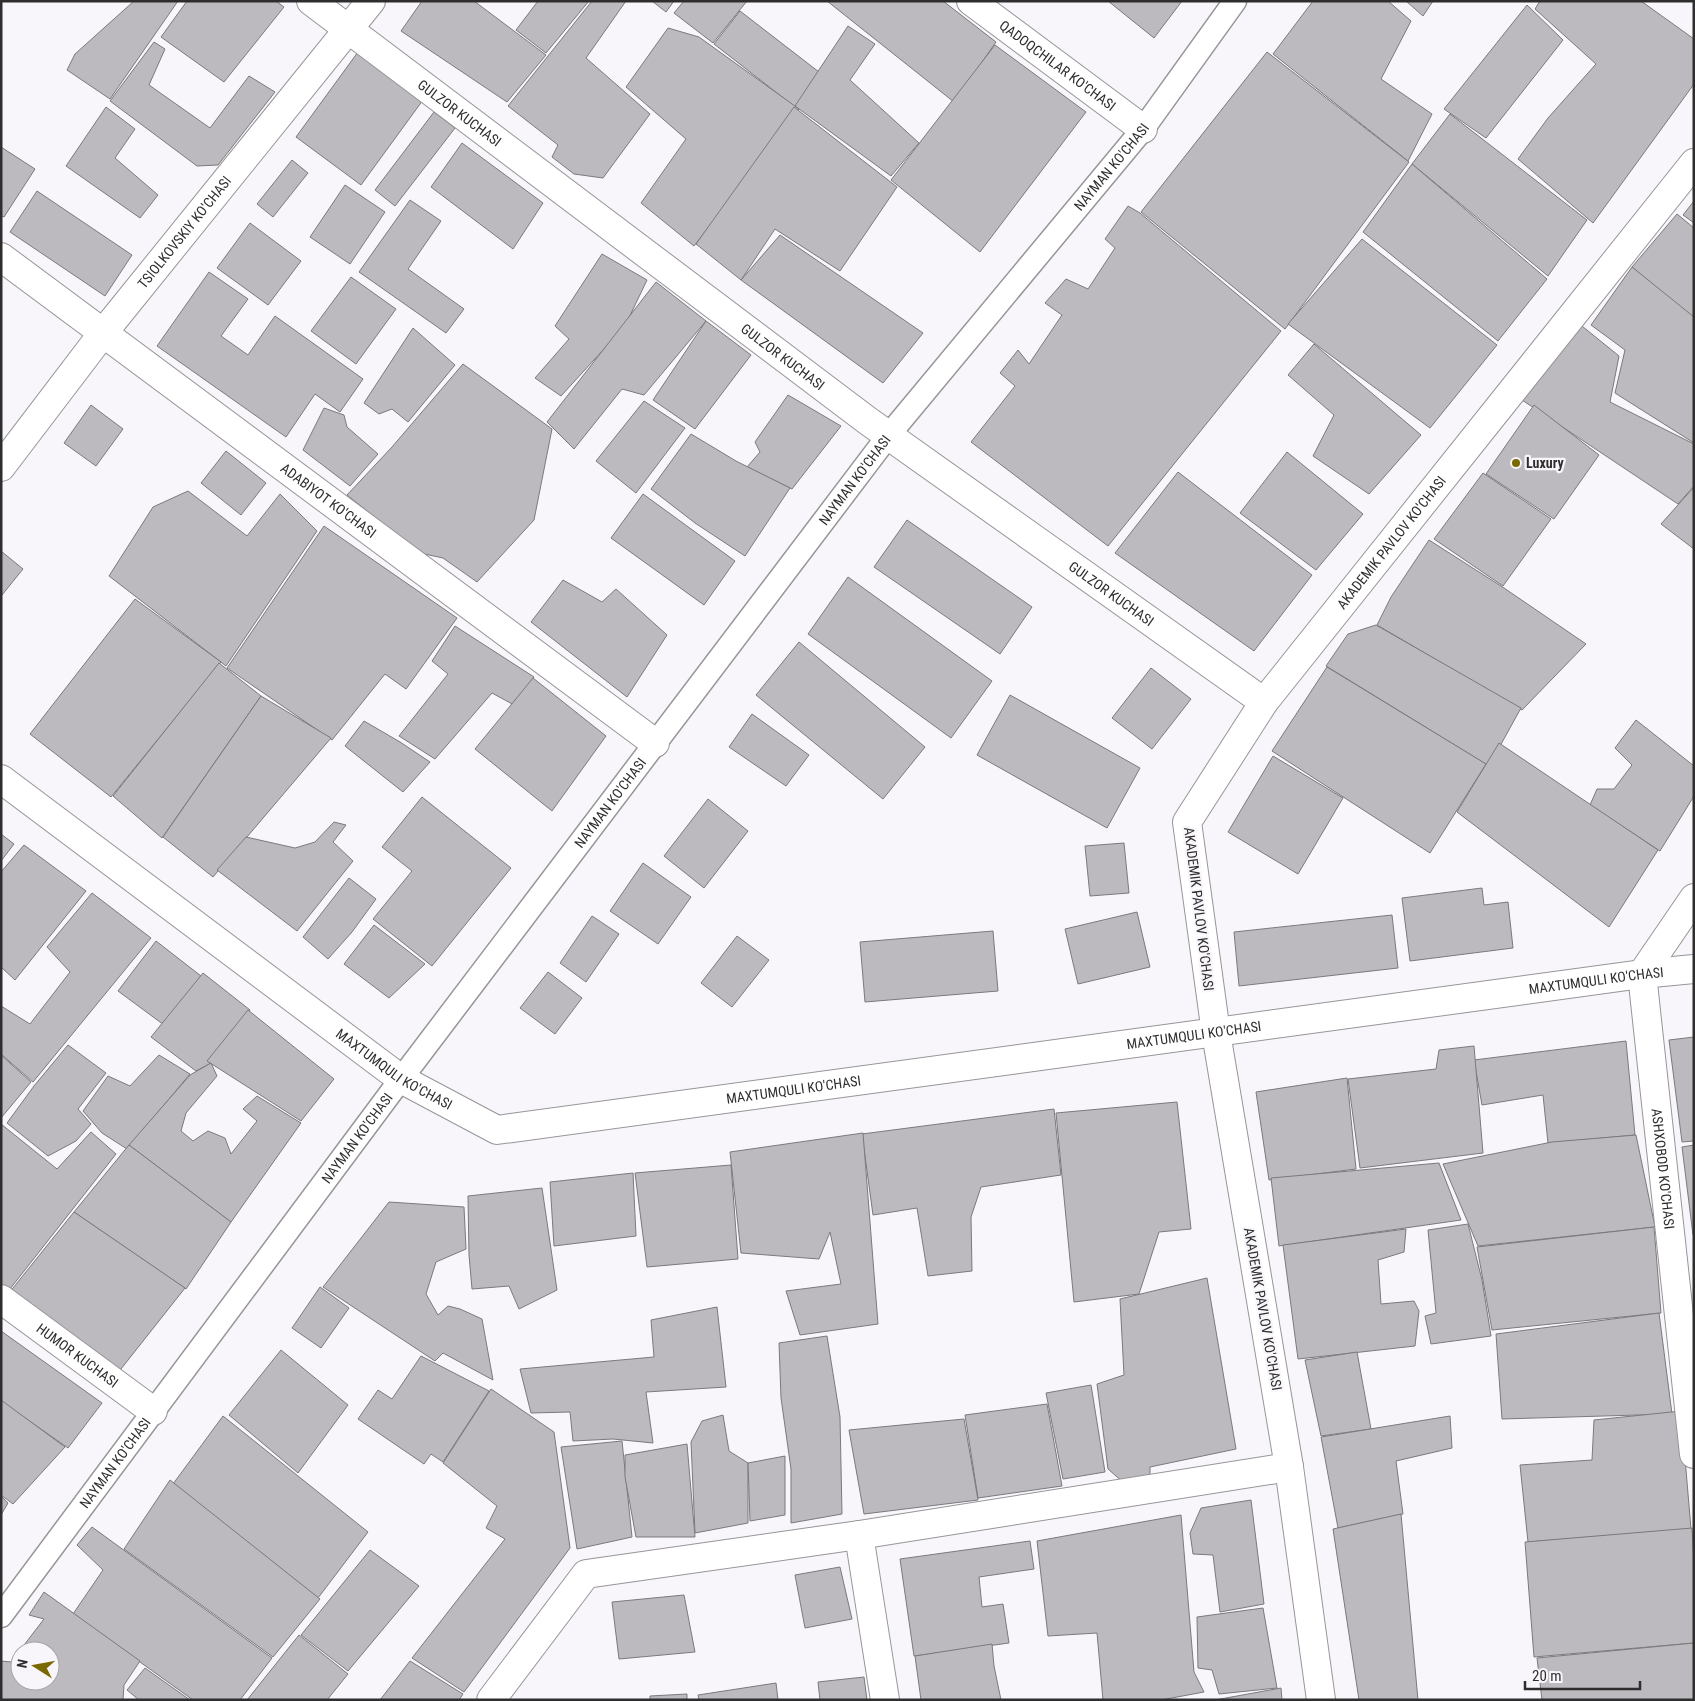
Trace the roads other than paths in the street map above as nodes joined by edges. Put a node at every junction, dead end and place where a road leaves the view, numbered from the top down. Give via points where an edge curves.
1 (311, 1) edge
2 (371, 1) edge
3 (971, 1) edge
4 (1235, 1) edge
5 (348, 30) junction
6 (1142, 129) junction
7 (1694, 163) edge
8 (1, 257) edge
9 (103, 334) junction
10 (888, 436) junction
11 (1, 468) edge
12 (1264, 702) junction
13 (655, 743) junction
14 (1, 779) edge
15 (1694, 898) edge
16 (1694, 969) edge
17 (1642, 974) junction
18 (1216, 1033) junction
19 (401, 1079) junction
20 (1, 1299) edge
21 (153, 1411) junction
22 (1694, 1454) edge
23 (1290, 1466) junction
24 (859, 1535) junction
25 (1, 1616) edge
26 (491, 1700) edge
27 (885, 1700) edge
28 (1321, 1700) edge

1 - 5 street, GULZOR KUCHASI
2 - 5 street, TSIOLKOVSKIY KO'CHASI
3 - 6 street, QADOQCHILAR KO'CHASI
4 - 6 lane, NAYMAN KO'CHASI
5 - 9 street, TSIOLKOVSKIY KO'CHASI
5 - 10 street, GULZOR KUCHASI
6 - 10 lane, NAYMAN KO'CHASI
7 - 12 street, AKADEMIK PAVLOV KO'CHASI
8 - 9 street, ADABIYOT KO'CHASI
9 - 11 street, TSIOLKOVSKIY KO'CHASI
9 - 13 street, ADABIYOT KO'CHASI
10 - 12 street, GULZOR KUCHASI
10 - 13 lane, NAYMAN KO'CHASI
12 - 18 street, AKADEMIK PAVLOV KO'CHASI via 1187,822
13 - 19 lane, NAYMAN KO'CHASI
14 - 19 street, MAXTUMQULI KO'CHASI
15 - 17 street
16 - 17 street, MAXTUMQULI KO'CHASI
17 - 18 street, MAXTUMQULI KO'CHASI
17 - 22 street, ASHXOBOD KO'CHASI
18 - 19 street, MAXTUMQULI KO'CHASI via 498,1130
18 - 23 street, AKADEMIK PAVLOV KO'CHASI
19 - 21 lane, NAYMAN KO'CHASI
20 - 21 street, HUMOR KUCHASI
21 - 25 lane, NAYMAN KO'CHASI
23 - 24 street
23 - 28 street, AKADEMIK PAVLOV KO'CHASI
24 - 26 street via 586,1574
24 - 27 street

